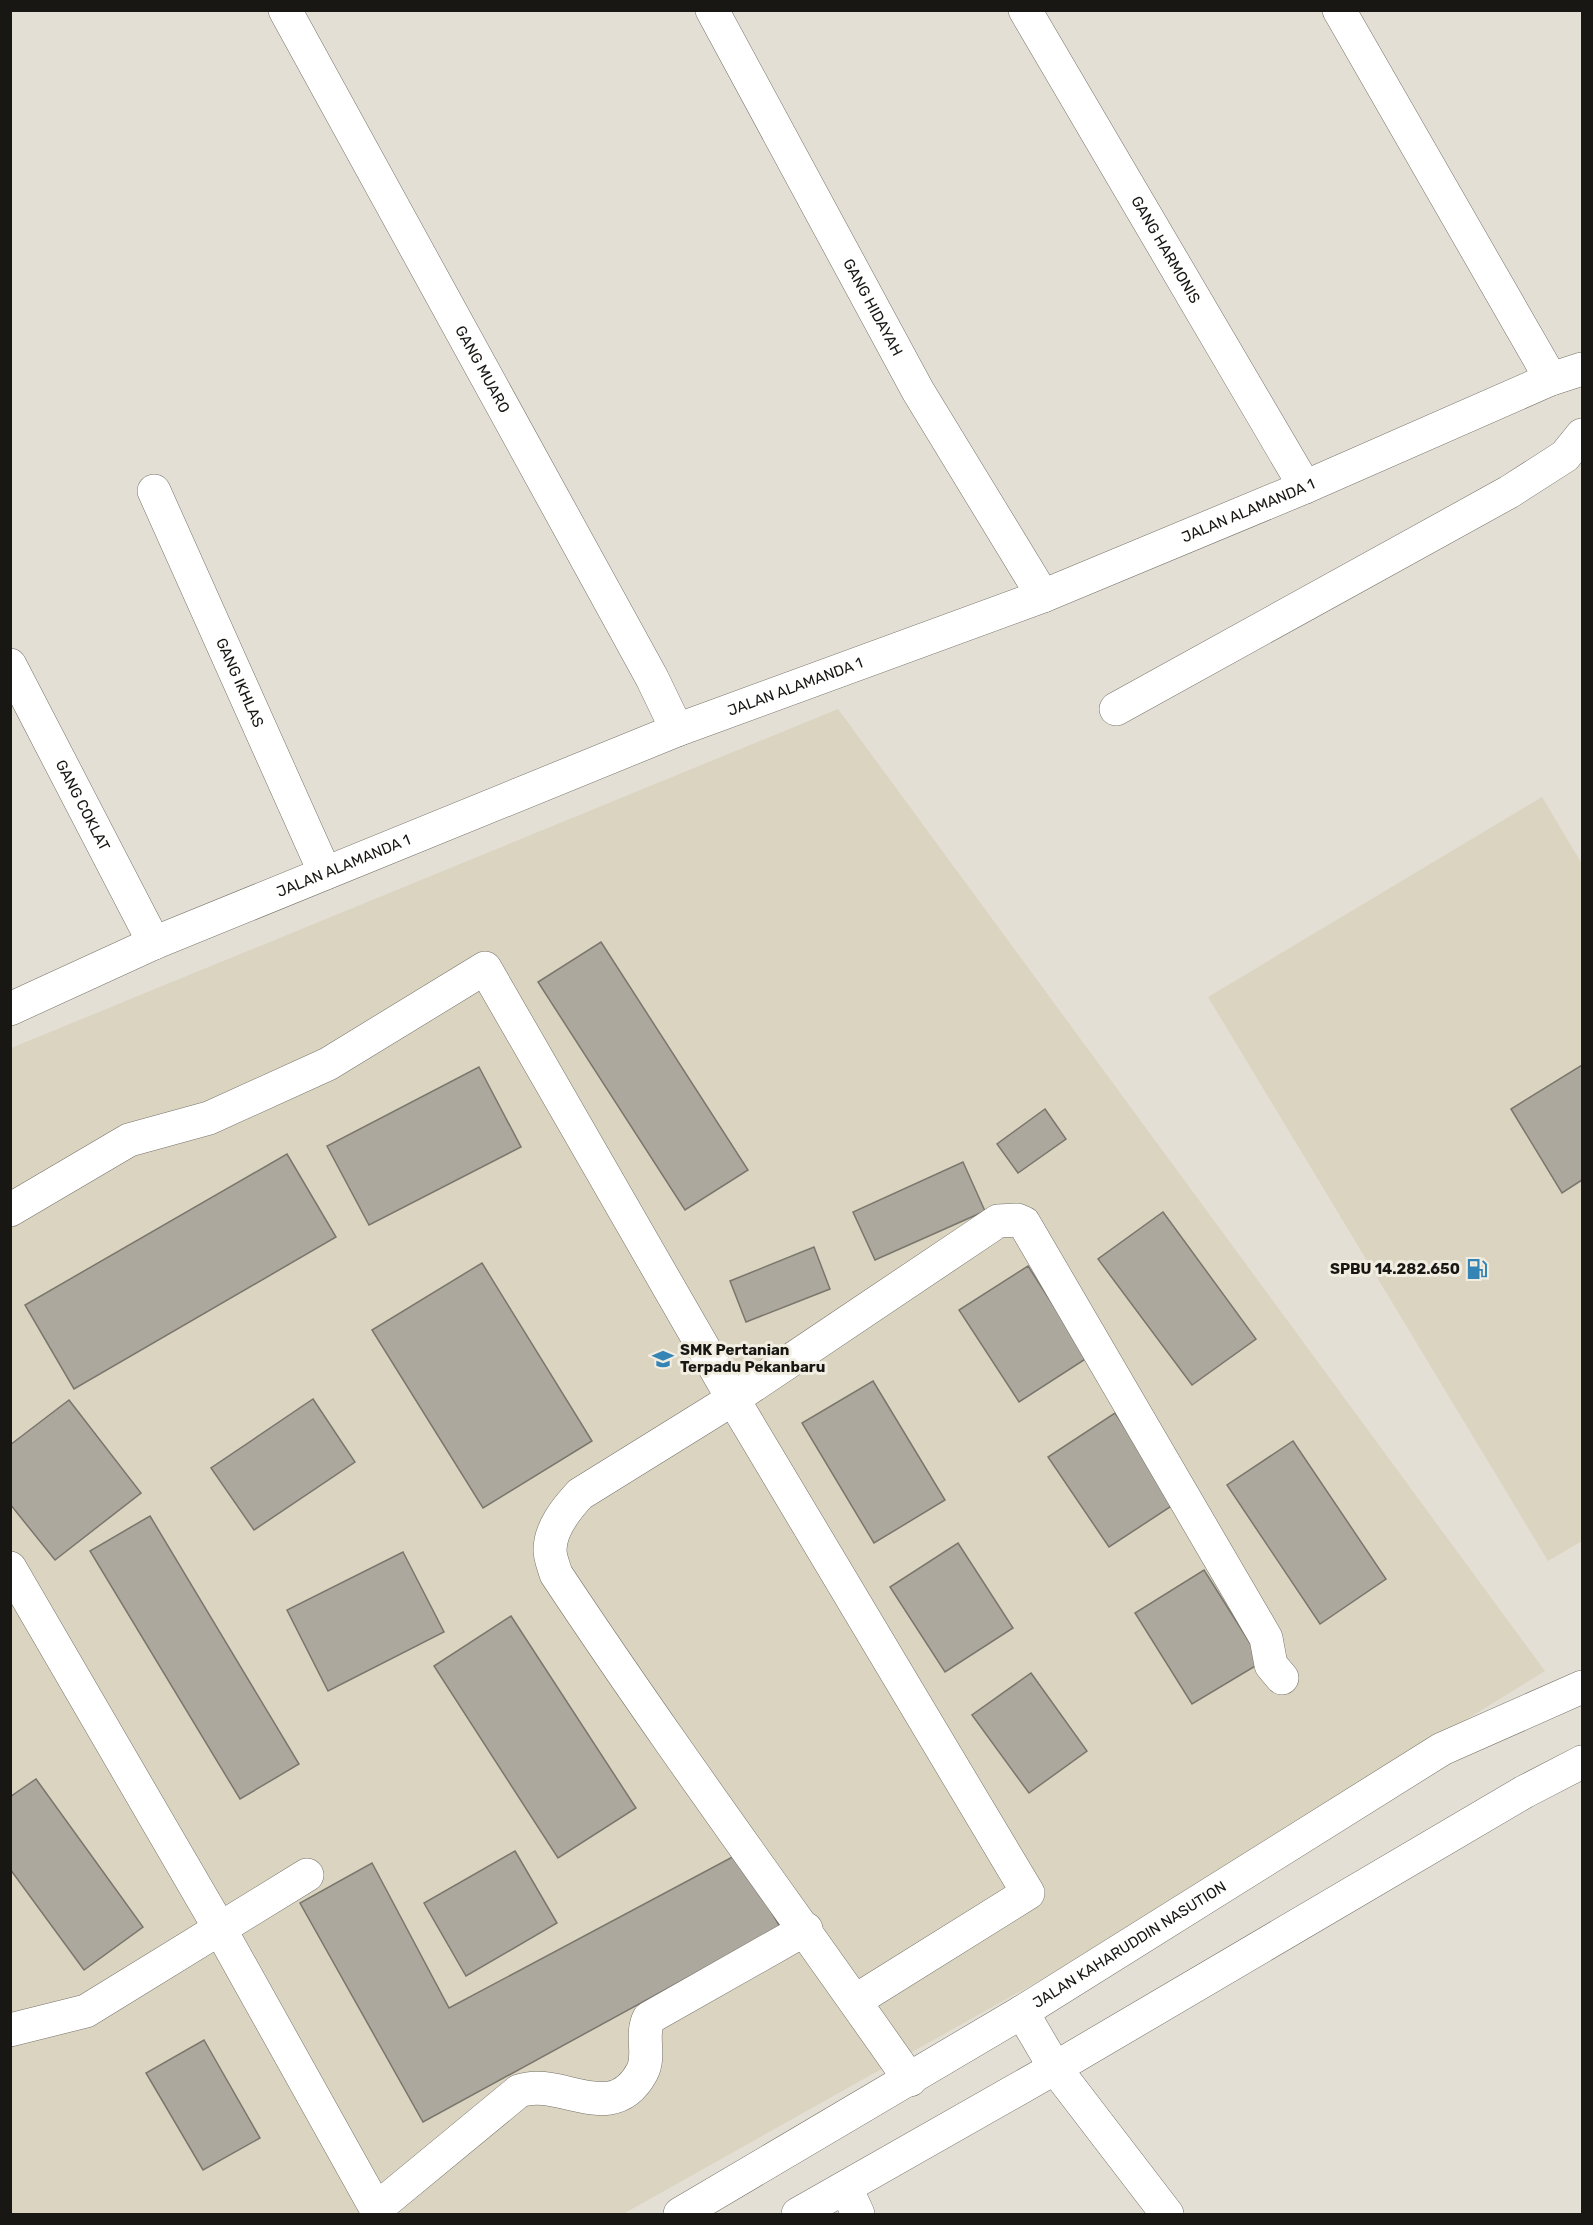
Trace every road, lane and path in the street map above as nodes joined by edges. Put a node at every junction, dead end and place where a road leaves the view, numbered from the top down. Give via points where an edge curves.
1 (285, 10) edge
2 (712, 10) edge
3 (1025, 10) edge
4 (1339, 10) edge
5 (1582, 369) edge
6 (1551, 379) junction
7 (1582, 435) edge
8 (1305, 487) junction
9 (154, 491) dead end
10 (1042, 596) junction
11 (10, 665) edge
12 (1116, 709) dead end
13 (677, 729) junction
14 (325, 873) junction
15 (154, 943) junction
16 (10, 1009) edge
17 (10, 1210) edge
18 (733, 1399) junction
19 (10, 1568) edge
20 (1282, 1678) dead end
21 (1582, 1687) edge
22 (1582, 1762) edge
23 (307, 1875) dead end
24 (219, 1929) junction
25 (806, 1929) junction
26 (855, 2001) junction
27 (1022, 2012) junction
28 (10, 2030) edge
29 (1055, 2068) junction
30 (910, 2079) junction
31 (852, 2201) edge
32 (377, 2212) edge
33 (680, 2214) edge
34 (798, 2214) edge
35 (1167, 2214) edge

1 - 13 main road, GANG MUARO
2 - 10 main road, GANG HIDAYAH via 913,382
3 - 8 main road, GANG HARMONIS
4 - 6 main road
5 - 6 main road, JALAN ALAMANDA 1
6 - 8 main road, JALAN ALAMANDA 1
7 - 12 main road via 1565,456 1509,492
8 - 10 main road, JALAN ALAMANDA 1
9 - 14 main road, GANG IKHLAS
10 - 13 main road, JALAN ALAMANDA 1
11 - 15 main road, GANG COKLAT
13 - 14 main road, JALAN ALAMANDA 1
14 - 15 main road, JALAN ALAMANDA 1
15 - 16 main road, JALAN ALAMANDA 1
17 - 18 main road via 129,1140 209,1118 328,1064 485,968
18 - 20 main road via 998,1221 1024,1223 1256,1620 1266,1638 1271,1665
18 - 25 main road via 580,1494 555,1529 550,1551 556,1574 646,1708
18 - 26 main road via 1028,1893
19 - 24 main road
21 - 27 main road, JALAN KAHARUDDIN NASUTION via 1442,1749
22 - 29 main road via 1524,1792
23 - 24 main road
24 - 28 main road via 86,2010
24 - 32 main road
25 - 26 main road
25 - 32 main road via 649,2018 644,2032 646,2059 642,2071 620,2096 582,2098 537,2088 519,2091
26 - 30 main road
27 - 29 main road
27 - 30 main road, JALAN KAHARUDDIN NASUTION
29 - 31 main road
29 - 35 main road
30 - 33 main road, JALAN KAHARUDDIN NASUTION
31 - 34 main road

